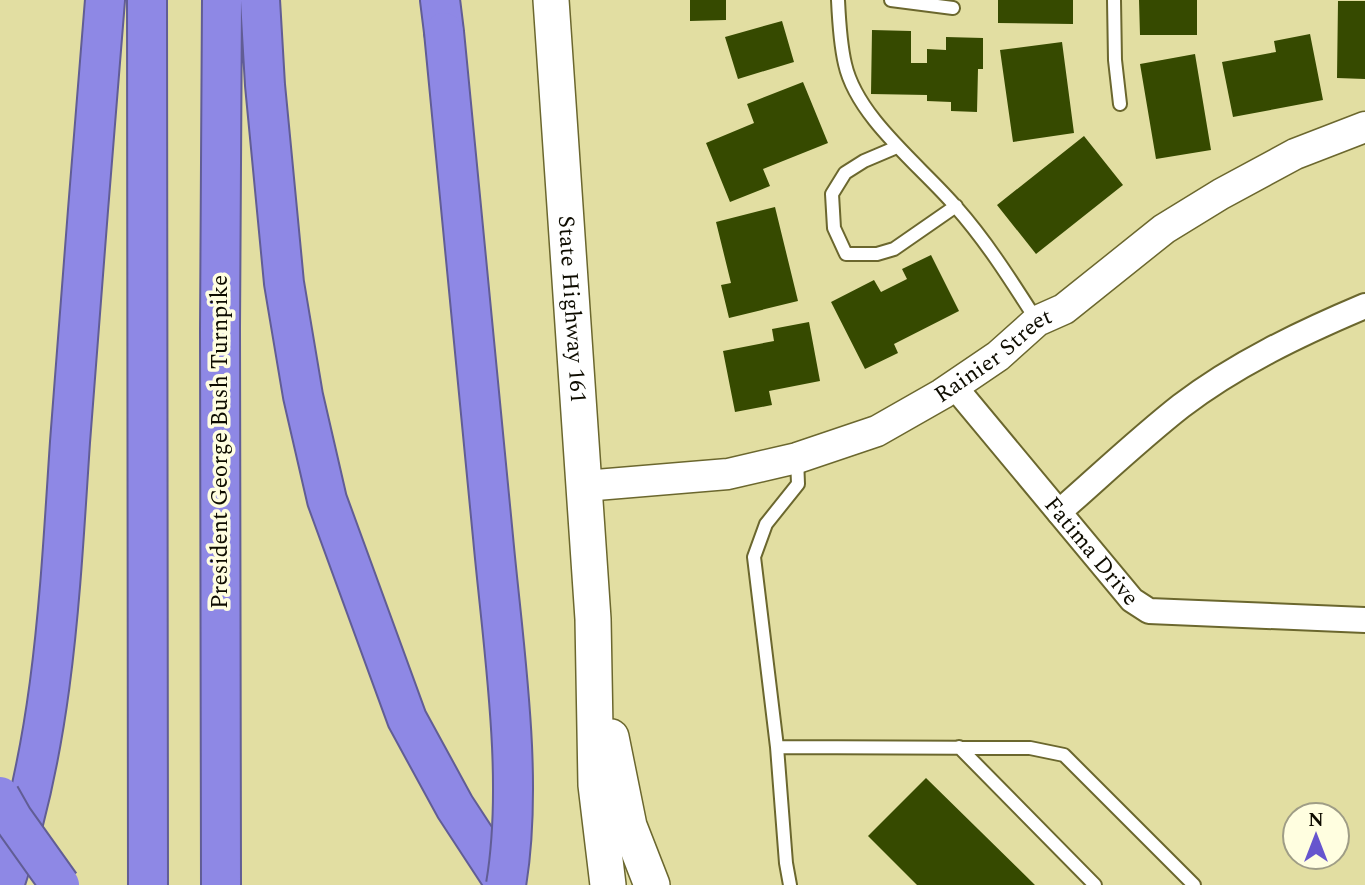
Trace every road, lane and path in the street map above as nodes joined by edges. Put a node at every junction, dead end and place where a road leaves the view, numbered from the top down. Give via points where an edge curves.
1 (105, 0) edge
2 (147, 0) edge
3 (222, 0) edge
4 (260, 0) edge
5 (551, 0) edge
6 (838, 0) edge
7 (891, 0) edge
8 (1114, 0) edge
9 (953, 8) dead end
10 (442, 16) edge
11 (1120, 104) dead end
12 (1365, 127) edge
13 (897, 147) junction
14 (956, 206) junction
15 (1365, 306) edge
16 (1037, 321) junction
17 (954, 386) junction
18 (797, 458) junction
19 (584, 486) junction
20 (1059, 512) junction
21 (593, 619) junction
22 (1365, 620) edge
23 (777, 747) junction
24 (959, 747) junction
25 (0, 796) edge
26 (608, 884) edge
27 (4, 885) edge
28 (60, 885) edge
29 (148, 885) edge
30 (221, 885) edge
31 (506, 885) edge
32 (652, 885) edge
33 (790, 885) edge
34 (1095, 885) edge
35 (1194, 885) edge

1 - 27 highway via 45,720 34,783
2 - 29 highway
3 - 30 highway, President George Bush Turnpike
4 - 31 highway via 284,283 327,500 407,719 455,807
5 - 19 main road, State Highway 161
6 - 13 lane via 839,30 855,92
7 - 9 lane
8 - 11 lane
10 - 31 highway, bridge via 506,669 512,804
12 - 16 street, Rainier Street via 1295,154 1221,194 1164,229 1064,309
13 - 14 lane
13 - 14 lane via 845,173 832,194 834,228 846,254 894,249
14 - 16 lane
15 - 20 street via 1249,362 1182,405
16 - 17 street, Rainier Street via 998,356
17 - 18 street, Rainier Street via 877,431
17 - 20 street, Fatima Drive
18 - 19 street, Rainier Street via 728,474
18 - 23 lane via 798,484 766,524 754,557
19 - 21 main road, State Highway 161
20 - 22 street, Fatima Drive via 1132,600 1149,611
21 - 26 main road via 596,785
21 - 32 main road via 629,826
23 - 24 lane
23 - 33 lane
24 - 34 lane
24 - 35 lane via 1030,748 1064,755
25 - 28 highway, bridge

